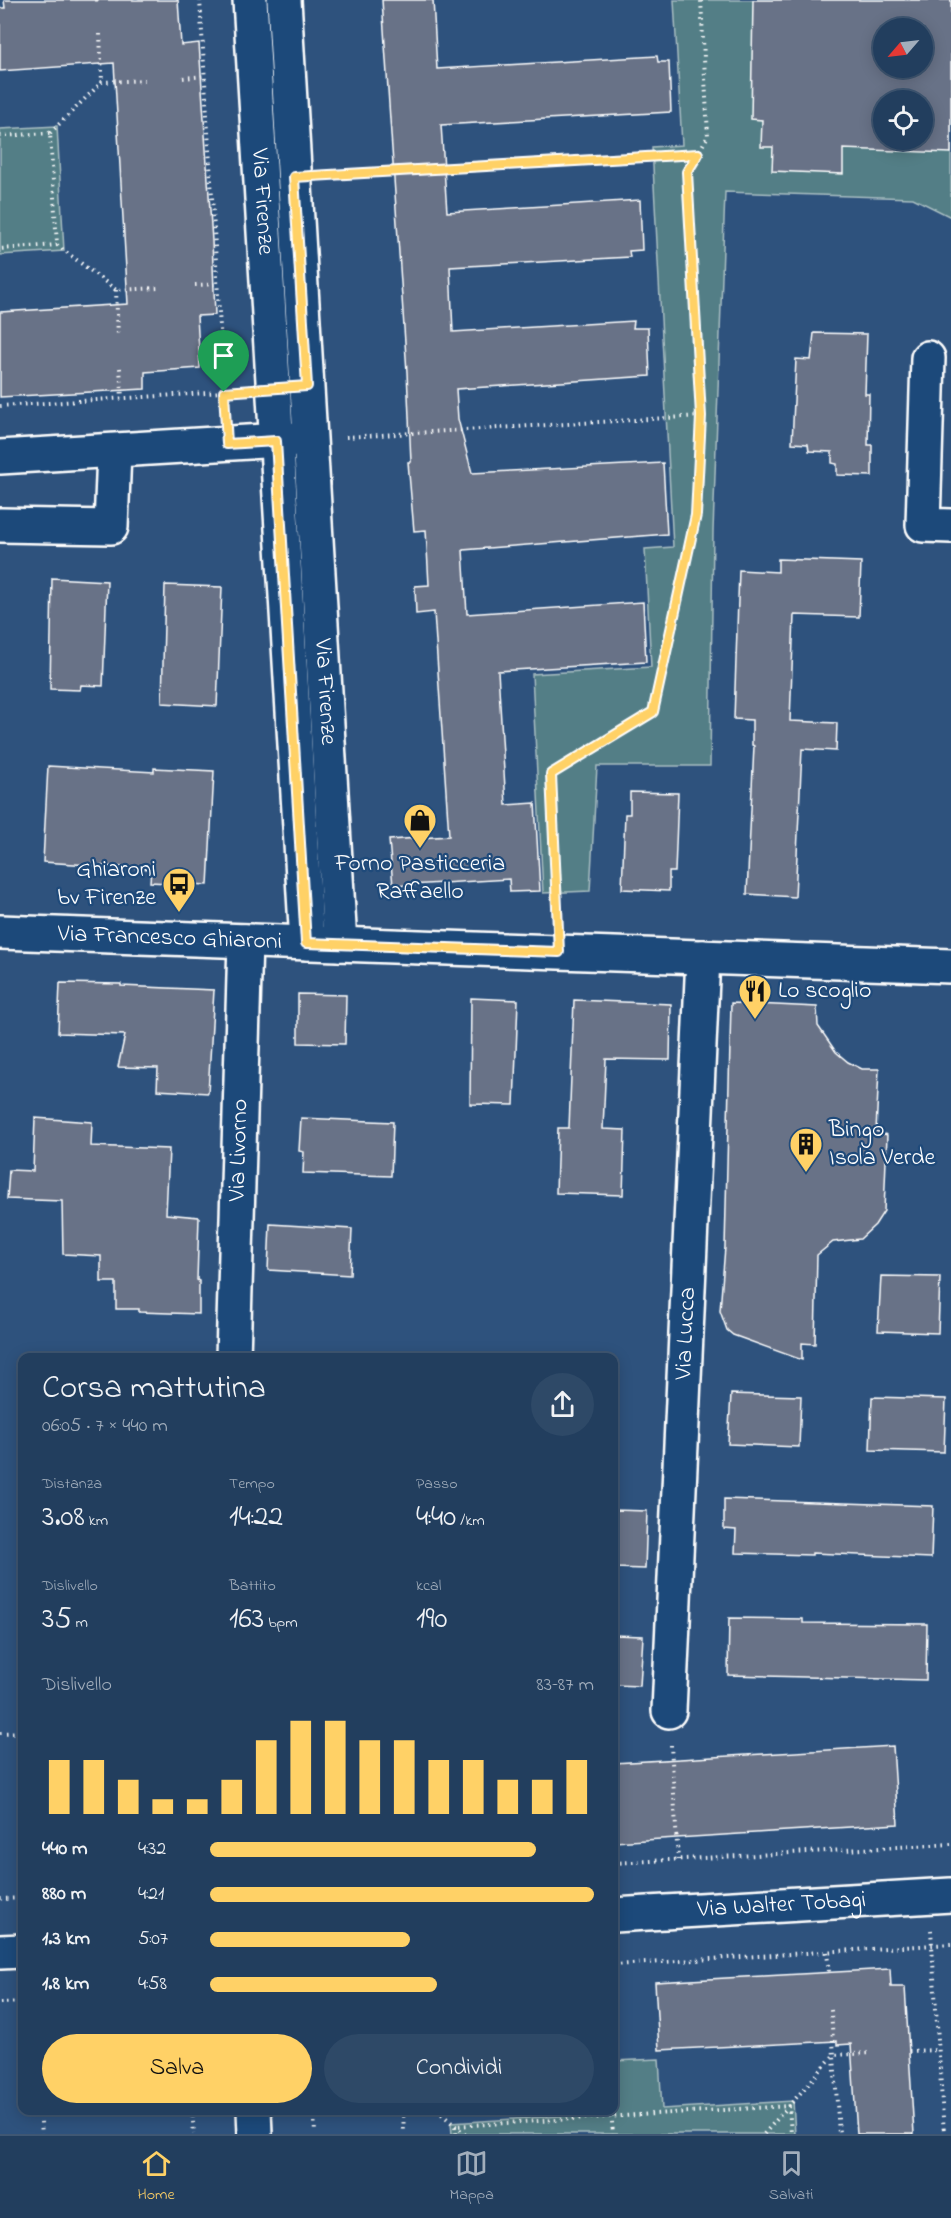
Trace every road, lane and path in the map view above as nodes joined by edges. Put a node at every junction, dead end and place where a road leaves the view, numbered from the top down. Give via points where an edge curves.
1 (200, 0) edge
2 (250, 0) edge
3 (284, 0) edge
4 (701, 0) edge
5 (100, 34) dead end
6 (205, 76) junction
7 (183, 78) dead end
8 (147, 80) dead end
9 (102, 82) junction
10 (50, 133) junction
11 (0, 136) edge
12 (698, 154) junction
13 (294, 177) junction
14 (57, 245) junction
15 (0, 249) edge
16 (218, 284) junction
17 (195, 285) dead end
18 (159, 288) dead end
19 (116, 290) junction
20 (118, 336) dead end
21 (928, 358) dead end
22 (120, 368) dead end
23 (273, 388) junction
24 (224, 392) junction
25 (122, 398) junction
26 (0, 406) edge
27 (701, 416) junction
28 (310, 439) junction
29 (276, 441) junction
30 (227, 444) junction
31 (114, 451) junction
32 (0, 458) edge
33 (0, 525) edge
34 (951, 526) edge
35 (0, 932) edge
36 (245, 940) junction
37 (306, 943) junction
38 (340, 944) junction
39 (559, 952) junction
40 (703, 957) junction
41 (951, 966) edge
42 (233, 1353) edge
43 (669, 1711) joint
44 (0, 1732) edge
45 (18, 1732) edge
46 (951, 1844) edge
47 (678, 1860) junction
48 (618, 1863) edge
49 (940, 1895) edge
50 (18, 1898) edge
51 (0, 1899) edge
52 (618, 1915) edge
53 (951, 1944) edge
54 (932, 1945) junction
55 (18, 1951) edge
56 (0, 1952) edge
57 (827, 1952) junction
58 (618, 1965) edge
59 (828, 1972) dead end
60 (18, 2002) edge
61 (0, 2003) edge
62 (831, 2010) dead end
63 (939, 2050) junction
64 (909, 2051) dead end
65 (872, 2053) dead end
66 (834, 2055) junction
67 (789, 2106) junction
68 (40, 2115) edge
69 (192, 2115) edge
70 (254, 2115) edge
71 (314, 2115) edge
72 (402, 2115) edge
73 (443, 2115) edge
74 (612, 2116) junction
75 (455, 2126) junction
76 (42, 2134) edge
77 (194, 2134) edge
78 (255, 2134) edge
79 (315, 2134) edge
80 (404, 2134) edge
81 (456, 2134) edge
82 (465, 2134) edge
83 (613, 2134) edge
84 (764, 2134) edge
85 (791, 2134) edge
86 (839, 2134) edge
87 (944, 2134) edge

1 - 6 path
2 - 23 street, Via Firenze
3 - 13 street, Via Firenze
4 - 12 path via 708,136
5 - 9 path
6 - 7 path
6 - 16 path
8 - 9 path
9 - 10 path
10 - 11 path
10 - 14 path
12 - 13 path
12 - 27 path via 687,172
13 - 28 street, Via Firenze
14 - 15 path
14 - 19 path
16 - 17 path
16 - 24 path
18 - 19 path
19 - 20 path
21 - 34 street via 923,525
22 - 25 path
23 - 24 path
23 - 29 street, Via Firenze
24 - 25 path
24 - 30 path
25 - 26 path
27 - 28 path
27 - 39 path via 696,515 653,712 551,774
28 - 29 street
28 - 38 street, Via Firenze
29 - 30 street
29 - 37 street, Via Firenze
30 - 31 street
31 - 32 street
31 - 33 street via 111,527
35 - 36 street, Via Francesco Ghiaroni
36 - 37 street, Via Francesco Ghiaroni
36 - 42 street, Via Livorno
37 - 38 street, Via Francesco Ghiaroni
38 - 39 street, Via Francesco Ghiaroni
39 - 40 street, Via Francesco Ghiaroni
40 - 41 street, Via Francesco Ghiaroni
40 - 43 street, Via Lucca
43 - 47 path
44 - 45 path
46 - 47 path
47 - 48 path
49 - 52 street, Via Walter Tobagi
49 - 54 path
50 - 51 path
53 - 54 path
54 - 57 path
54 - 63 path
55 - 56 street
57 - 58 path
57 - 59 path
60 - 61 path
62 - 66 path
63 - 64 path
63 - 87 path
65 - 66 path
66 - 67 path
66 - 86 path
67 - 74 path
67 - 84 path
67 - 85 path
68 - 76 path
69 - 77 path
70 - 78 street
71 - 79 path
72 - 80 path
73 - 75 path
74 - 75 path
74 - 83 path
75 - 81 path
75 - 82 path

